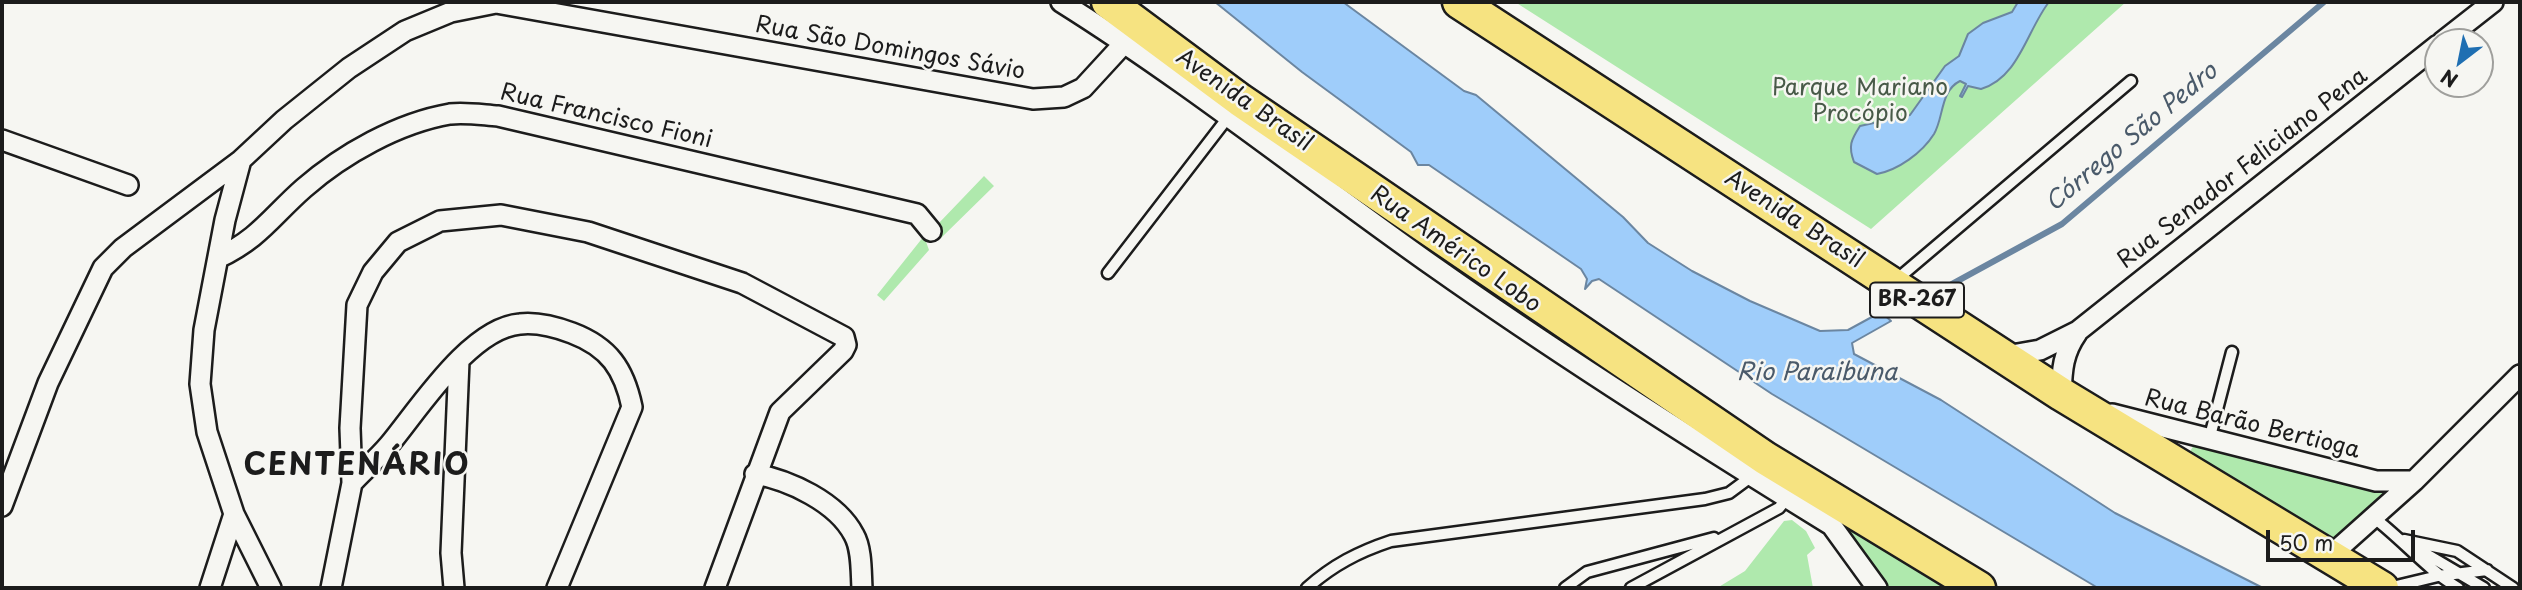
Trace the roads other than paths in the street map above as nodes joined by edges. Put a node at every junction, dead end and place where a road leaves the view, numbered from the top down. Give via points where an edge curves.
1 (1061, 2) edge
2 (1108, 2) edge
3 (1459, 2) edge
4 (2493, 2) edge
5 (495, 3) edge
6 (2460, 28) edge
7 (1132, 34) junction
8 (2424, 57) edge
9 (2131, 81) dead end
10 (1233, 109) junction
11 (2, 140) edge
12 (241, 160) junction
13 (128, 185) dead end
14 (931, 231) dead end
15 (218, 258) junction
16 (1108, 274) dead end
17 (1892, 284) junction
18 (2078, 331) junction
19 (2232, 352) dead end
20 (2006, 356) junction
21 (459, 361) junction
22 (2520, 375) edge
23 (2071, 400) junction
24 (2208, 440) junction
25 (1758, 467) junction
26 (755, 474) junction
27 (2414, 481) junction
28 (352, 483) junction
29 (1795, 486) junction
30 (2, 506) edge
31 (234, 514) junction
32 (2373, 517) junction
33 (1731, 534) junction
34 (2404, 540) junction
35 (2330, 556) junction
36 (2487, 570) junction
37 (2460, 574) junction
38 (2438, 576) junction
39 (210, 588) edge
40 (271, 588) edge
41 (331, 588) edge
42 (454, 588) edge
43 (557, 588) edge
44 (715, 588) edge
45 (862, 588) edge
46 (1307, 588) edge
47 (1565, 588) edge
48 (1631, 588) edge
49 (1877, 588) edge
50 (1979, 588) edge
51 (2382, 588) edge
52 (2388, 588) edge
53 (2458, 588) edge
54 (2484, 588) edge
55 (2513, 588) edge

1 - 7 street
2 - 7 highway, Avenida Brasil
3 - 17 highway, Avenida Brasil / BR-267
4 - 6 street, Rua Senador Feliciano Pena
5 - 7 street, Rua São Domingos Sávio via 1033,99 1064,97 1083,88
5 - 12 street, Rua São Domingos Sávio via 450,12 405,30 348,68
7 - 10 highway, Avenida Brasil
8 - 18 street, Rua Senador Feliciano Pena
9 - 17 lane
10 - 16 lane
10 - 25 highway, Avenida Brasil
11 - 13 street
12 - 15 street
12 - 30 street, Rua São Domingos Sávio via 103,268 48,383
14 - 15 street, Rua Francisco Fioni via 917,215 498,116 453,114 406,125 339,163 304,188 262,232
15 - 31 street via 204,330 200,384 206,432
17 - 20 highway, Avenida Brasil / BR-267
18 - 20 street, Rua Senador Feliciano Pena via 2040,350
18 - 23 street, Rua Senador Feliciano Pena via 2062,363
19 - 24 lane
20 - 23 highway, Avenida Brasil / BR-267
21 - 28 street
21 - 42 street via 451,553
21 - 43 street via 487,336 519,323 556,327 592,341 611,357 626,380 632,407
22 - 27 street
23 - 24 street, Rua Barão Bertioga
23 - 35 highway, Avenida Brasil / BR-267
24 - 27 street, Rua Barão Bertioga via 2376,481
25 - 29 highway, Avenida Brasil
25 - 46 lane via 1729,493 1705,499 1391,541 1359,551
26 - 28 street via 780,412 843,351 844,337 742,283 588,232 501,215 440,221 398,242 373,272 357,305 350,428
26 - 44 street
26 - 45 street via 784,480 838,516 855,535
27 - 32 street
28 - 41 street
29 - 33 lane via 1779,508
29 - 49 street via 1831,525
29 - 50 highway, Avenida Brasil
31 - 39 street
31 - 40 street
32 - 34 lane
32 - 35 street
33 - 47 lane via 1587,572
33 - 48 lane
34 - 36 lane via 2458,551
34 - 37 lane
34 - 38 lane
35 - 51 highway, Avenida Brasil / BR-267
36 - 37 lane
36 - 55 lane
37 - 38 lane
37 - 54 lane
38 - 52 lane
38 - 53 lane

